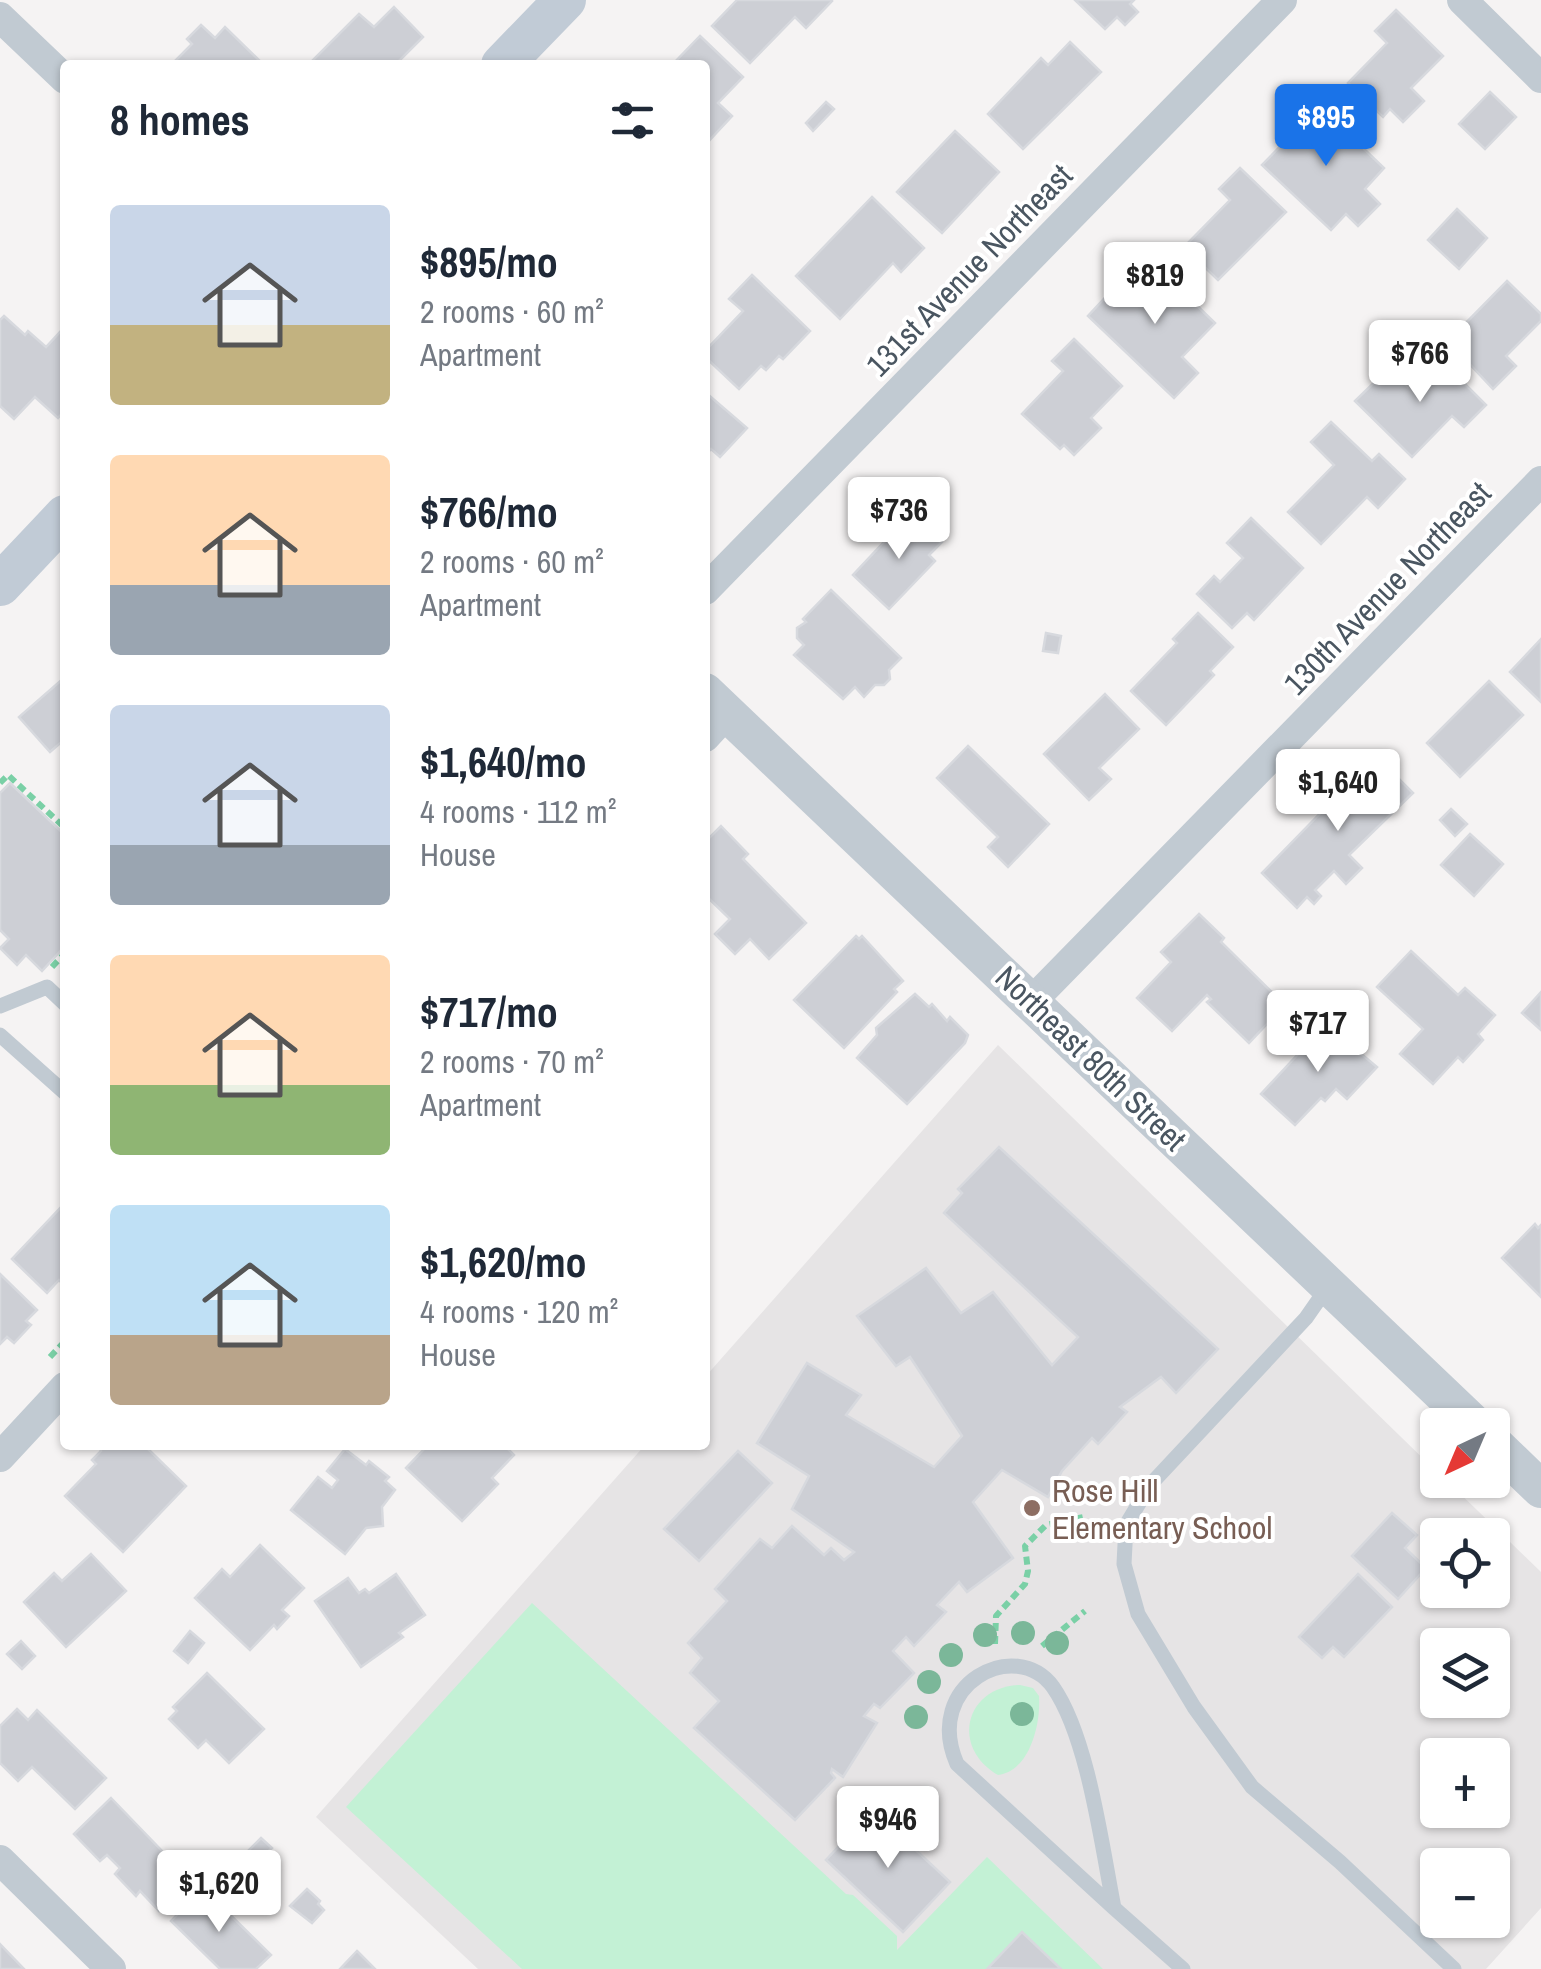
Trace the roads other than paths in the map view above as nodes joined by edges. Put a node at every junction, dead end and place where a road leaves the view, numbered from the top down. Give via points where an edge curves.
1 (566, 0) edge
2 (1282, 0) edge
3 (1462, 0) edge
4 (0, 17) edge
5 (507, 60) edge
6 (60, 75) edge
7 (1541, 78) edge
8 (1541, 480) edge
9 (60, 521) edge
10 (0, 584) edge
11 (710, 585) edge
12 (712, 714) edge
13 (60, 999) edge
14 (1032, 1001) junction
15 (0, 1006) edge
16 (0, 1035) edge
17 (60, 1089) edge
18 (1329, 1284) junction
19 (60, 1392) edge
20 (1457, 1408) edge
21 (0, 1457) edge
22 (1510, 1459) edge
23 (1541, 1488) edge
24 (0, 1860) edge
25 (1114, 1908) junction
26 (111, 1969) edge
27 (1183, 1969) edge
28 (1454, 1969) edge

1 - 5 main road
2 - 11 street, 131st Avenue Northeast
3 - 7 street
4 - 6 street
8 - 14 street, 130th Avenue Northeast
9 - 10 main road
12 - 14 street, Northeast 80th Street
13 - 15 lane via 47,987
14 - 18 street, Northeast 80th Street
16 - 17 lane
18 - 20 street, Northeast 80th Street
18 - 28 lane via 1306,1318 1150,1485 1126,1525 1124,1564 1138,1614 1252,1786
19 - 21 street
22 - 23 street
24 - 26 street
25 - 25 lane via 1091,1790 1053,1687 1022,1668 981,1674 952,1704 947,1724 957,1764
25 - 27 lane

